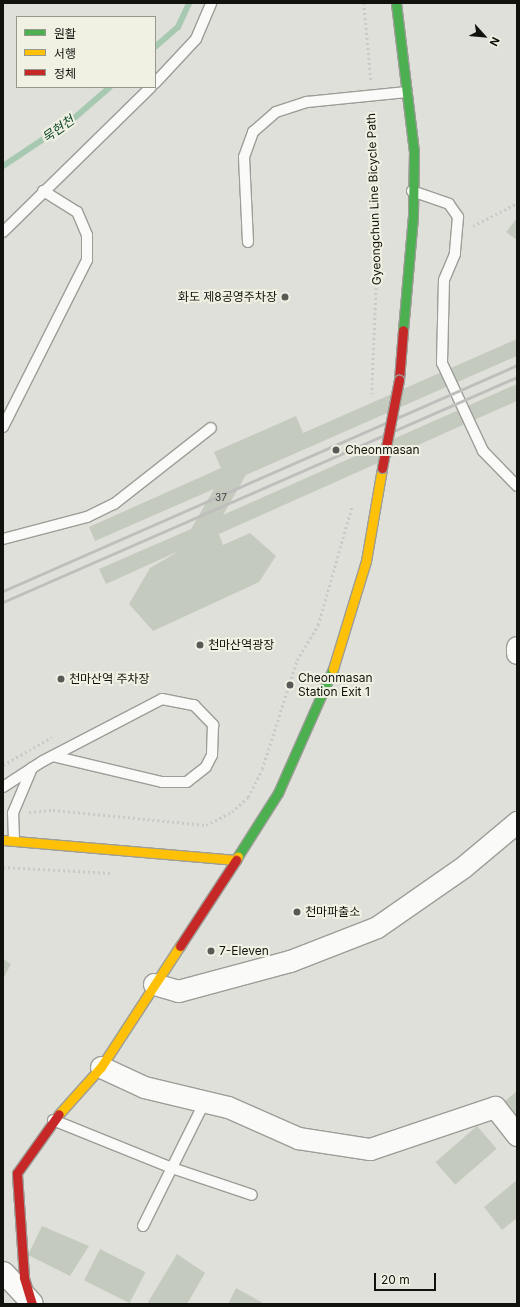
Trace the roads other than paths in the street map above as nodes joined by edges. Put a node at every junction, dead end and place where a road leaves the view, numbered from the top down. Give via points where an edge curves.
1 (211, 3) edge
2 (396, 3) edge
3 (156, 82) edge
4 (150, 88) edge
5 (406, 92) junction
6 (43, 191) junction
7 (412, 192) junction
8 (3, 232) edge
9 (248, 242) dead end
10 (3, 427) edge
11 (211, 428) dead end
12 (517, 486) edge
13 (3, 539) edge
14 (517, 647) edge
15 (517, 653) edge
16 (53, 756) junction
17 (32, 768) junction
18 (3, 787) edge
19 (517, 822) edge
20 (3, 840) edge
21 (14, 840) junction
22 (236, 860) junction
23 (154, 984) junction
24 (101, 1067) junction
25 (205, 1101) junction
26 (53, 1120) junction
27 (517, 1135) edge
28 (172, 1168) junction
29 (252, 1195) dead end
30 (143, 1226) dead end
31 (3, 1272) edge
32 (32, 1304) edge

1 - 3 lane via 196,39
2 - 5 street
4 - 6 lane
5 - 7 street via 414,151
5 - 9 lane via 295,106 276,112 253,132 244,157
6 - 8 lane
6 - 10 lane via 77,212 87,235 87,260
7 - 12 lane via 449,204 458,218 454,254 444,280 442,364 483,451
7 - 22 street, bridge via 412,231 399,380 366,561 326,690 278,792
11 - 13 lane via 114,504 87,517
14 - 15 street
16 - 16 lane via 162,782 187,782 206,767 212,755 213,725 194,705 162,699
16 - 17 lane
17 - 18 lane
17 - 21 lane via 13,813
19 - 23 street via 462,868 377,927 290,961 178,991
20 - 21 street
21 - 22 street
22 - 23 street
23 - 24 street
24 - 25 street via 144,1087
24 - 26 street
25 - 27 street via 228,1107 298,1138 370,1149 496,1107
25 - 28 lane
26 - 28 lane
26 - 32 street via 17,1173 24,1277
28 - 29 lane
28 - 30 lane
31 - 32 street

